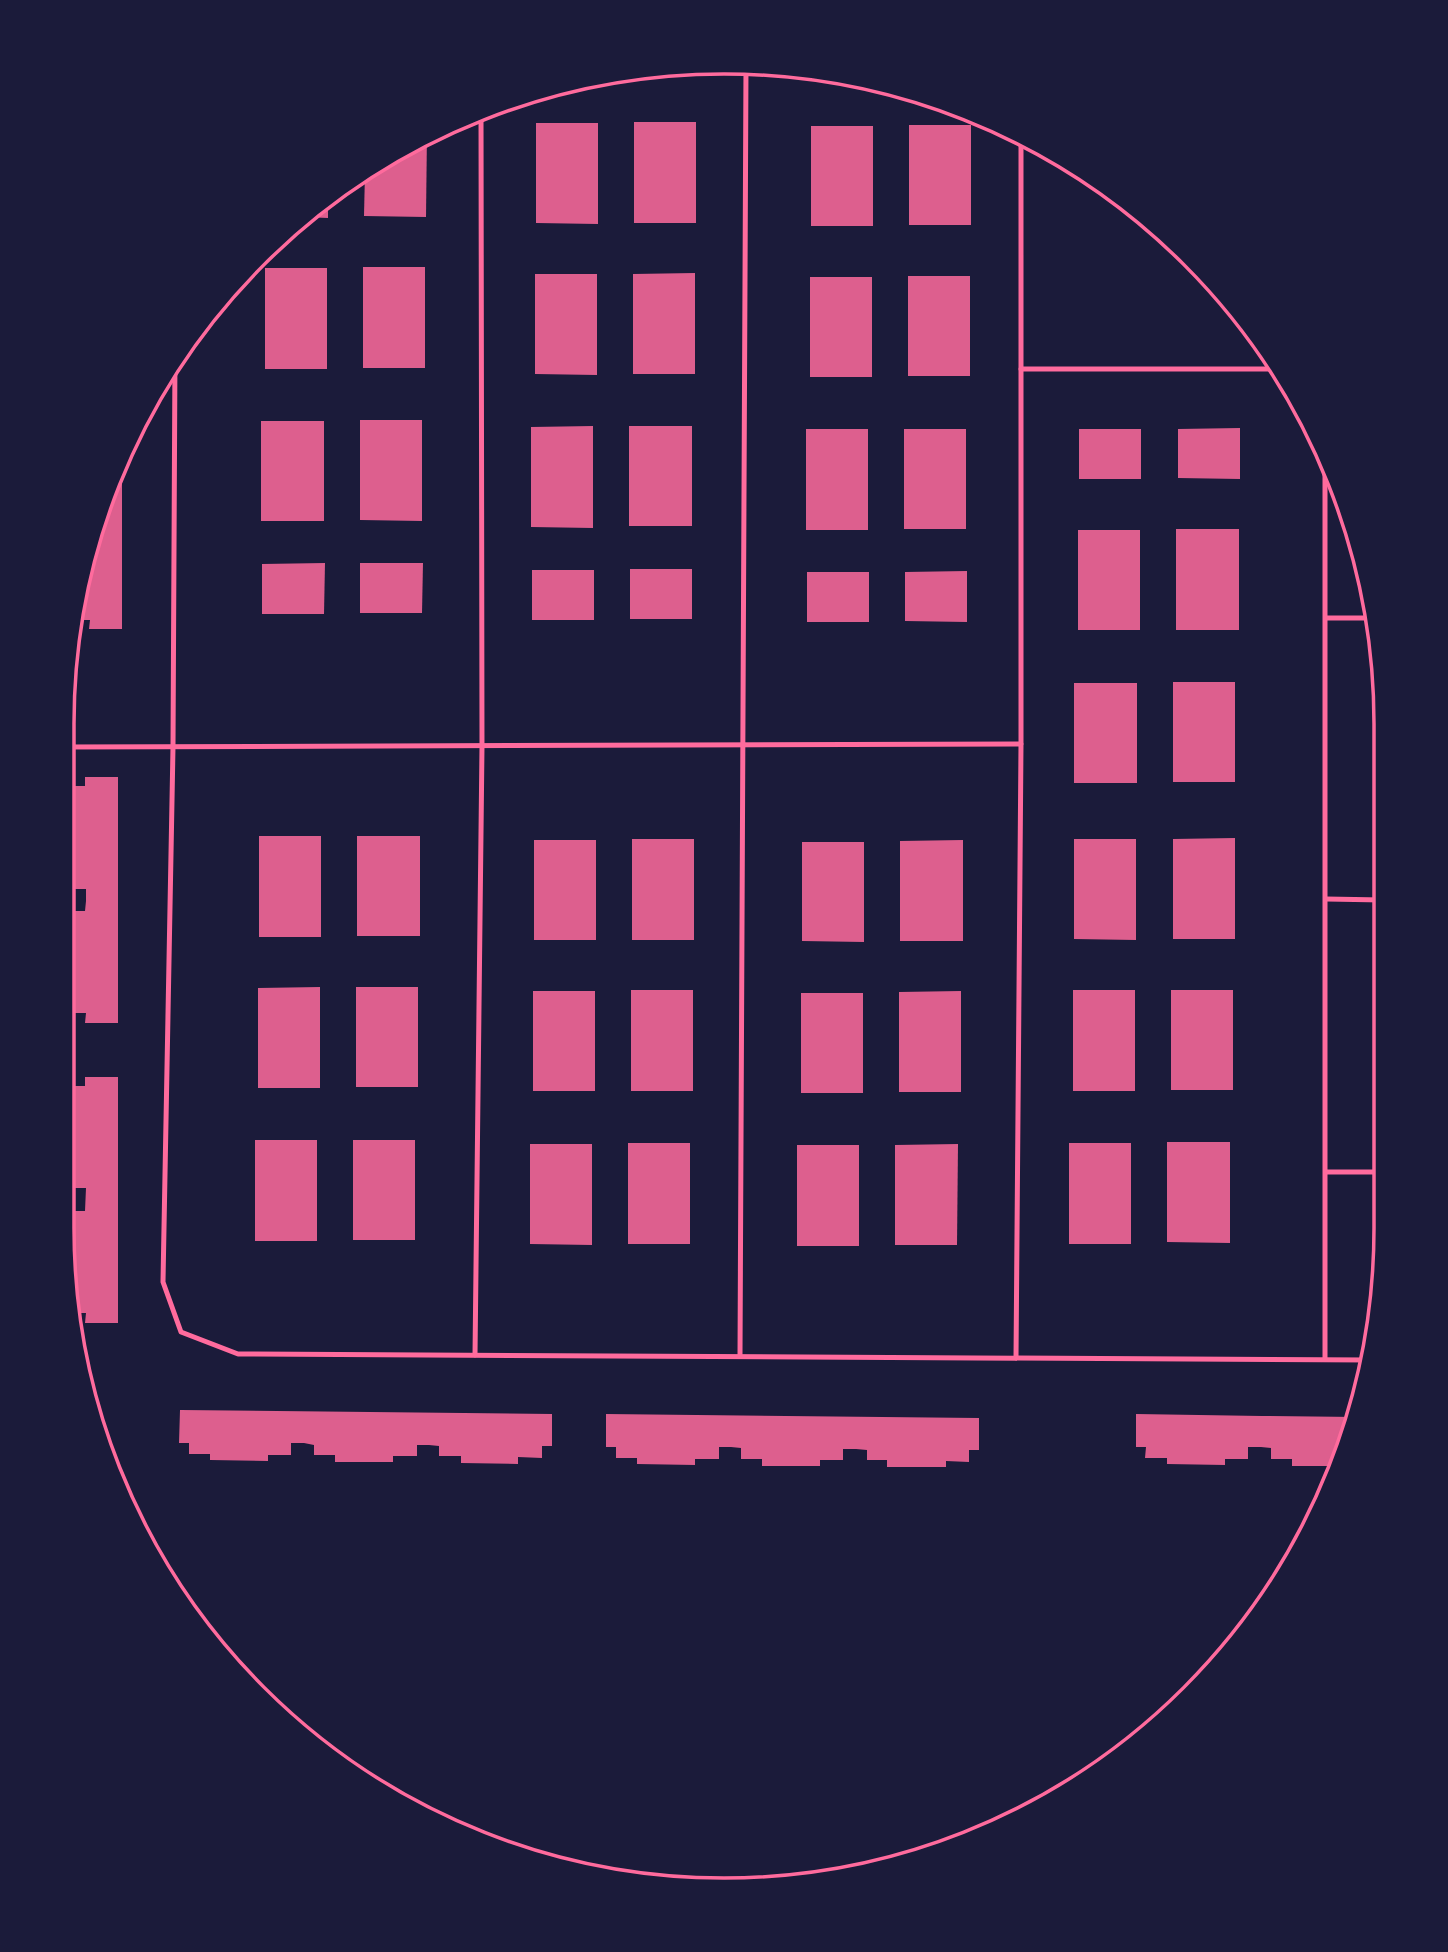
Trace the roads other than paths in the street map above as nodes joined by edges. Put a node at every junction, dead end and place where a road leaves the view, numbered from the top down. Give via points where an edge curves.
1 (746, 75) edge
2 (481, 121) edge
3 (1021, 146) edge
4 (1021, 369) junction
5 (1269, 369) edge
6 (176, 375) edge
7 (1325, 476) edge
8 (1327, 618) junction
9 (1366, 618) edge
10 (1021, 744) junction
11 (743, 745) junction
12 (482, 746) junction
13 (74, 747) edge
14 (173, 747) junction
15 (1326, 900) junction
16 (1374, 900) edge
17 (1326, 1172) junction
18 (1374, 1172) edge
19 (475, 1355) junction
20 (740, 1356) junction
21 (1016, 1358) junction
22 (1325, 1359) junction
23 (1361, 1360) edge

1 - 11 lane
2 - 12 lane
3 - 4 lane
4 - 5 lane
4 - 10 lane
6 - 14 lane
7 - 8 lane
8 - 9 lane
8 - 15 lane
10 - 11 lane
10 - 21 lane
11 - 12 lane
11 - 20 lane
12 - 14 lane
12 - 19 lane
13 - 14 lane
14 - 19 lane via 163,1282 181,1332 238,1354
15 - 16 lane
15 - 17 lane
17 - 18 lane
17 - 22 lane
19 - 20 lane
20 - 21 lane
21 - 22 lane
22 - 23 lane

